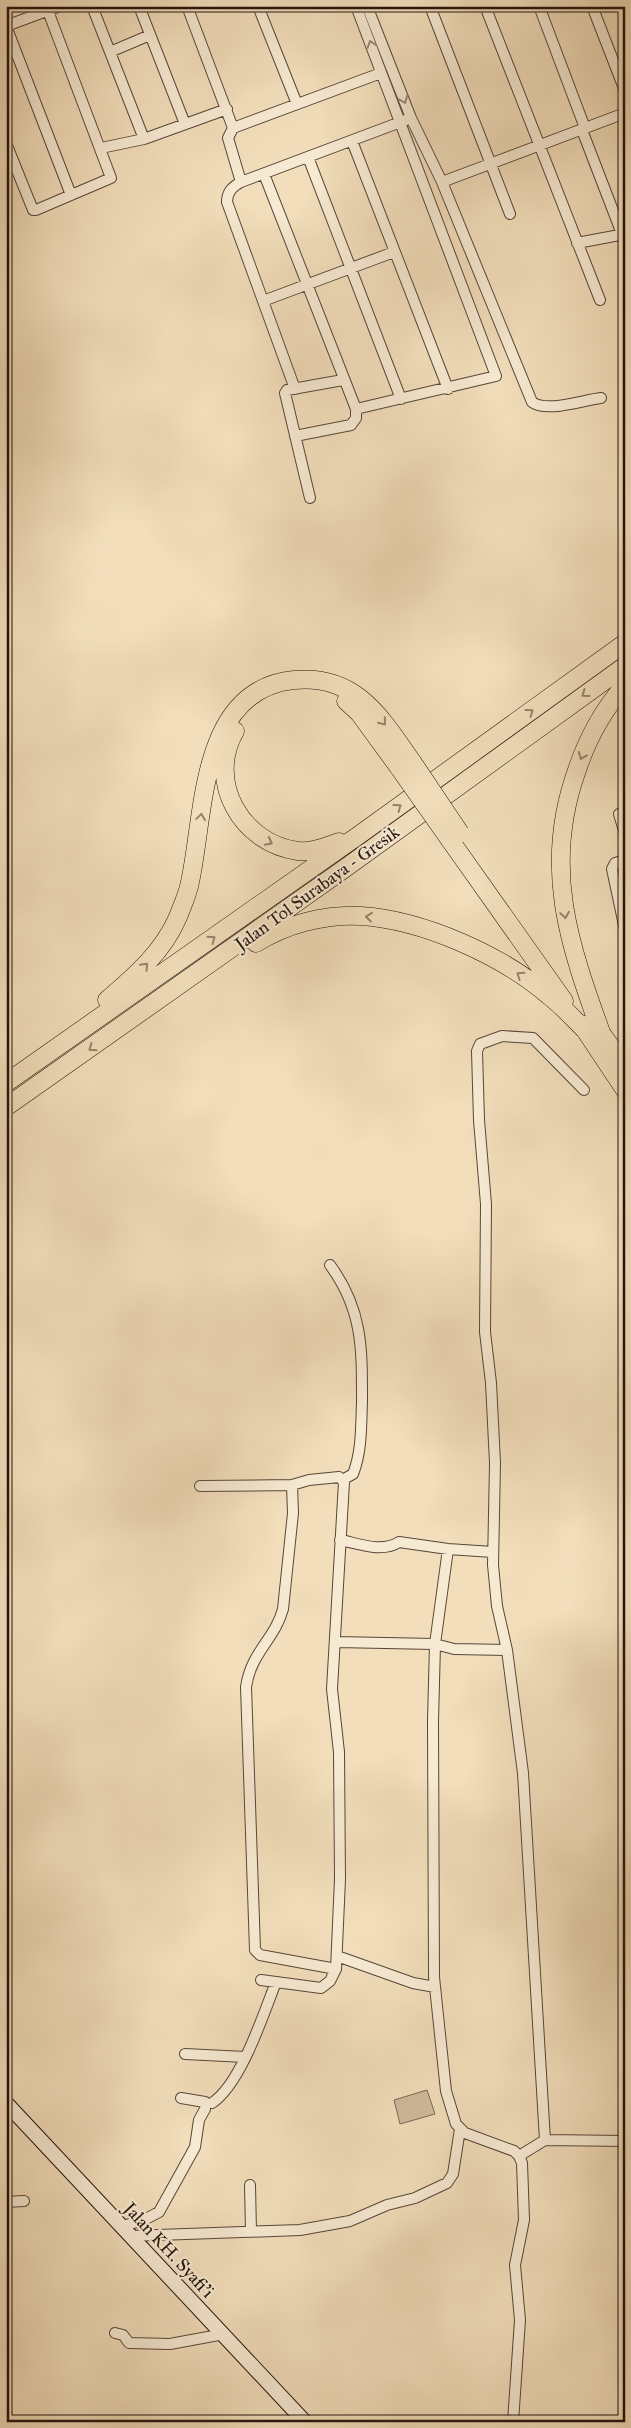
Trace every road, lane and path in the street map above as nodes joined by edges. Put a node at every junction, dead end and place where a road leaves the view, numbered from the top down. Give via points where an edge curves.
1 (60, 6) edge
2 (92, 6) edge
3 (139, 6) edge
4 (187, 6) edge
5 (258, 6) edge
6 (356, 6) edge
7 (367, 6) edge
8 (430, 6) edge
9 (485, 6) edge
10 (539, 6) edge
11 (592, 6) edge
12 (48, 11) junction
13 (6, 26) edge
14 (150, 35) junction
15 (110, 52) junction
16 (381, 73) junction
17 (625, 92) edge
18 (297, 104) junction
19 (226, 110) junction
20 (625, 113) edge
21 (411, 118) junction
22 (400, 122) junction
23 (185, 124) junction
24 (233, 128) junction
25 (584, 129) junction
26 (144, 139) junction
27 (352, 141) junction
28 (6, 143) edge
29 (539, 146) junction
30 (101, 148) junction
31 (308, 157) junction
32 (491, 164) junction
33 (264, 174) junction
34 (241, 182) junction
35 (442, 182) junction
36 (71, 195) junction
37 (510, 214) dead end
38 (623, 234) edge
39 (577, 243) junction
40 (394, 252) junction
41 (350, 269) junction
42 (307, 285) junction
43 (600, 300) dead end
44 (263, 301) junction
45 (343, 380) junction
46 (295, 389) junction
47 (448, 389) junction
48 (601, 398) dead end
49 (400, 399) junction
50 (356, 409) junction
51 (295, 436) junction
52 (310, 498) dead end
53 (625, 643) edge
54 (625, 666) edge
55 (625, 685) edge
56 (407, 766) junction
57 (619, 814) dead end
58 (625, 834) edge
59 (359, 836) junction
60 (455, 836) junction
61 (625, 860) edge
62 (625, 930) edge
63 (132, 1020) junction
64 (584, 1029) junction
65 (602, 1035) junction
66 (625, 1066) edge
67 (10, 1080) edge
68 (584, 1090) dead end
69 (625, 1090) edge
70 (6, 1107) edge
71 (330, 1265) dead end
72 (344, 1479) junction
73 (292, 1485) junction
74 (200, 1486) dead end
75 (340, 1540) junction
76 (448, 1549) junction
77 (494, 1552) junction
78 (336, 1642) junction
79 (435, 1644) junction
80 (507, 1650) junction
81 (338, 1956) junction
82 (336, 1969) junction
83 (260, 1980) dead end
84 (276, 1982) junction
85 (435, 1987) junction
86 (185, 2054) dead end
87 (245, 2057) junction
88 (181, 2098) dead end
89 (6, 2103) edge
90 (208, 2105) junction
91 (460, 2129) junction
92 (545, 2140) junction
93 (625, 2141) edge
94 (519, 2156) junction
95 (250, 2185) dead end
96 (24, 2201) dead end
97 (6, 2202) edge
98 (126, 2231) junction
99 (251, 2232) junction
100 (115, 2333) dead end
101 (224, 2334) junction
102 (305, 2422) edge
103 (513, 2422) edge

1 - 12 street
2 - 15 street
3 - 14 street
4 - 19 street
5 - 18 street
16 -> 6 street
7 -> 21 street
8 - 32 street
9 - 29 street
10 - 25 street
11 - 17 street
12 - 13 street
12 - 30 street
13 - 36 street
14 - 15 street
14 - 23 street
15 - 26 street
16 - 18 street
16 - 22 street
18 - 24 street
19 - 23 street
19 - 24 street
20 - 25 street
21 - 22 street
21 - 35 street
22 - 27 street
22 - 47 street via 496,376
23 - 26 street
24 - 34 street via 228,138
25 - 29 street
25 - 38 street
26 - 30 street
27 - 31 street
27 - 40 street
28 - 36 street via 33,210
29 - 32 street
29 - 39 street
30 - 36 street via 111,178
31 - 33 street
31 - 41 street
32 - 35 street
32 - 37 street
33 - 34 street
33 - 42 street
34 - 44 street via 232,187 227,202
35 - 48 street via 532,402 538,407
38 - 39 street
39 - 43 street
40 - 41 street
40 - 47 street
41 - 42 street
41 - 49 street
42 - 44 street
42 - 45 street
44 - 46 street
45 - 46 street
45 - 50 street
46 - 51 street via 287,390 284,395
47 - 49 street
49 - 50 street
50 - 51 street via 356,418 351,425
51 - 52 street
59 -> 53 highway, Jalan Tol Surabaya - Gresik
54 -> 63 highway, Jalan Tol Surabaya - Gresik
55 -> 65 highway via 582,754 561,830 566,922 578,970
56 -> 59 highway via 360,713 338,695 325,691 296,690 277,696 254,708 238,724 226,752 224,775 232,804 247,826 274,844 300,852
56 - 60 highway, bridge
67 -> 56 highway via 133,978 150,961 170,932 190,883 211,756 236,710 251,697 291,680 334,683 357,694 375,712
57 - 58 street
67 -> 59 highway, Jalan Tol Surabaya - Gresik
60 - 64 highway
60 - 65 highway
61 - 62 street via 615,863 612,869
64 -> 63 highway via 547,994 467,945 411,926 360,916 333,917 270,934
63 -> 70 highway, Jalan Tol Surabaya - Gresik
64 - 69 highway
65 - 66 highway
68 - 77 street via 533,1038 490,1038 480,1044 477,1051 486,1204 485,1332 495,1463
71 - 72 street via 347,1291 356,1316 362,1357 360,1453 353,1474
72 - 73 street via 309,1480
72 - 75 street
73 - 74 street
73 - 82 street via 293,1513 283,1609 252,1664 246,1687 256,1950 260,1955
75 - 76 street via 384,1548 400,1542
75 - 78 street
76 - 77 street
76 - 79 street
77 - 80 street via 497,1606
78 - 79 street
78 - 81 street via 332,1689 339,1752
79 - 80 street via 454,1649
79 - 85 street
80 - 92 street via 523,1773
81 - 82 street
81 - 85 street via 412,1983
82 - 84 street via 330,1981 321,1988
83 - 84 street
84 - 87 street
85 - 91 street via 446,2091 452,2117
86 - 87 street
87 - 90 street via 225,2092
88 - 90 street
89 - 98 main road, Jalan KH. Syafi'i
90 - 98 street via 198,2120 195,2147 159,2212
91 - 94 street
91 - 99 street via 452,2178 436,2189 343,2224
92 - 93 street
92 - 94 street
94 - 103 street via 524,2211 515,2265 520,2320
95 - 99 street
96 - 97 street
98 - 99 street
98 - 101 main road, Jalan KH. Syafi'i
100 - 101 street via 123,2335 129,2343 157,2344
101 - 102 main road, Jalan KH. Syafi'i

